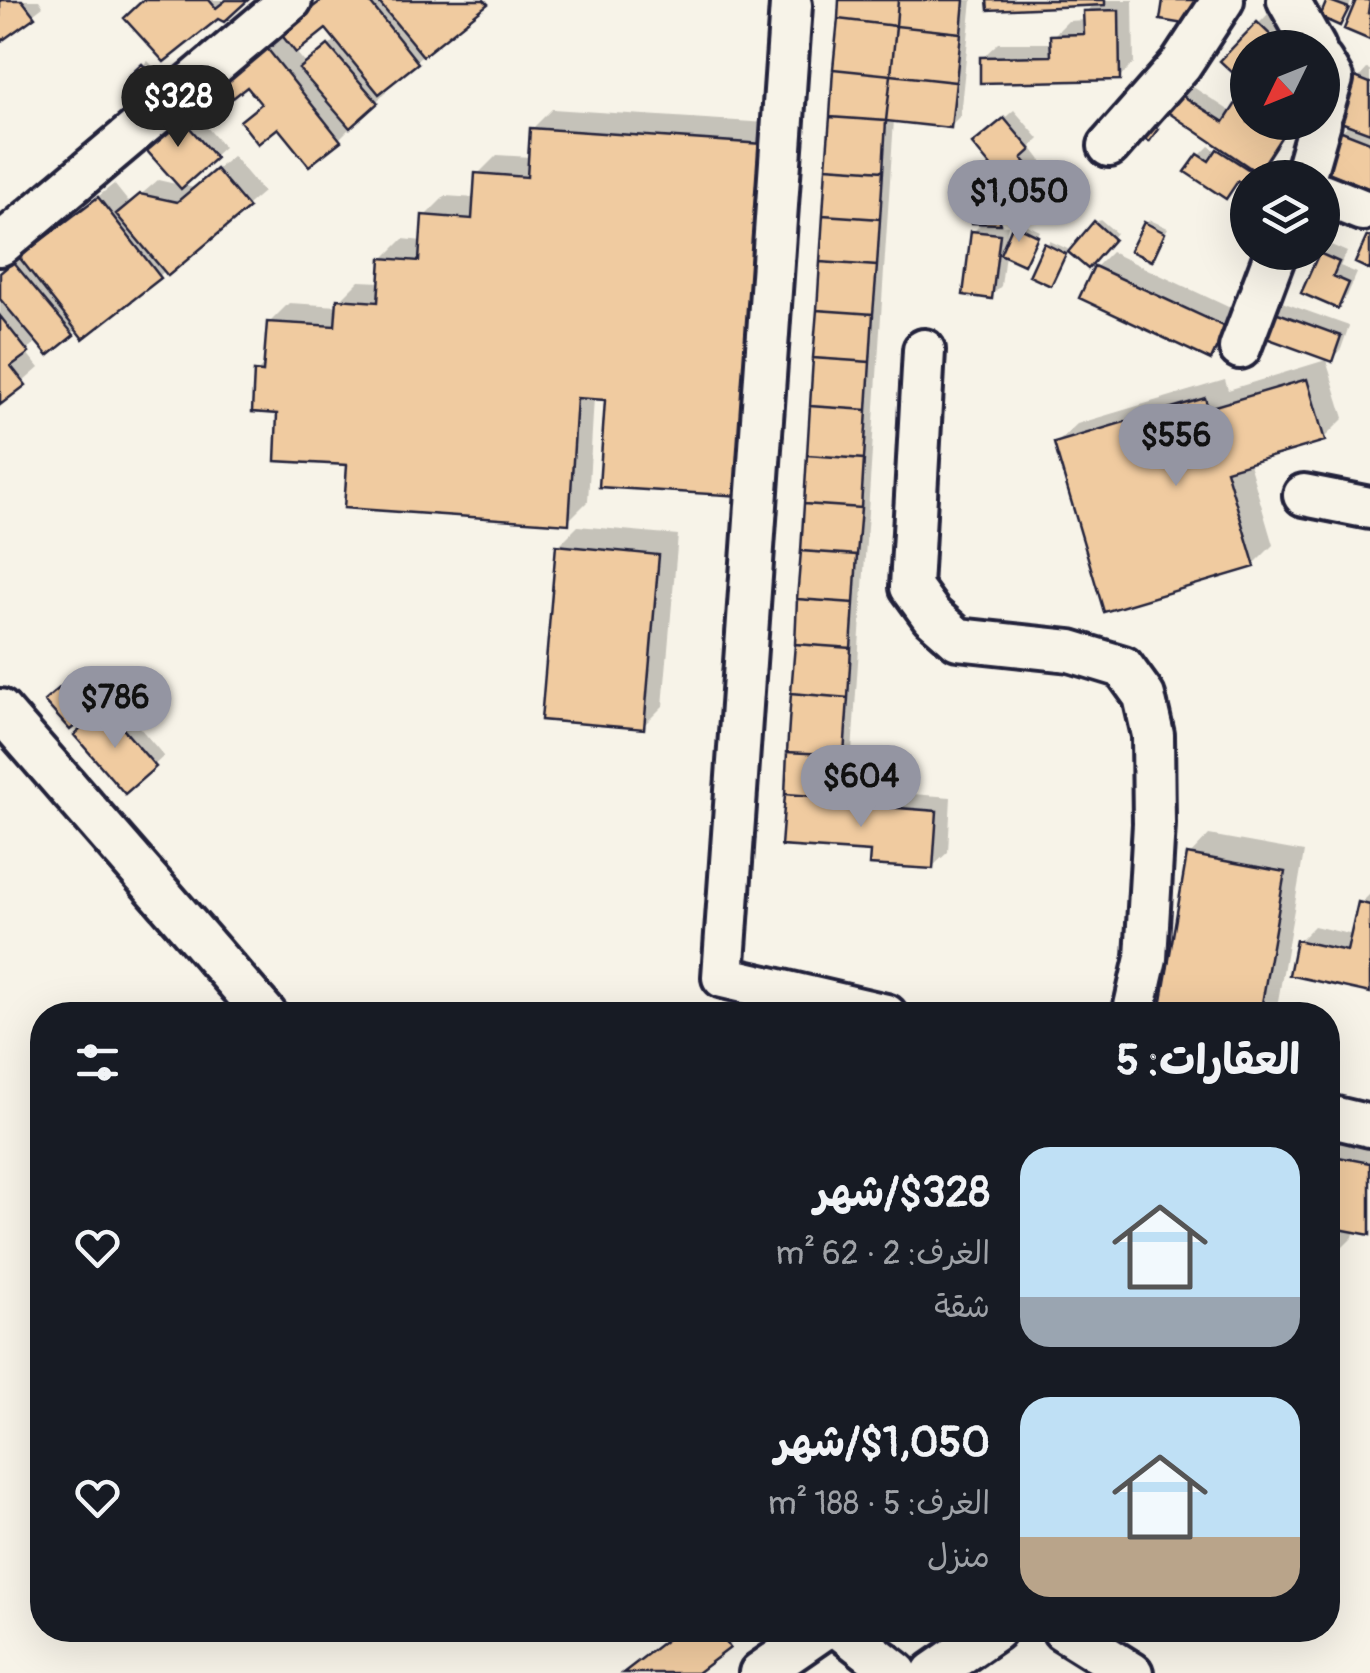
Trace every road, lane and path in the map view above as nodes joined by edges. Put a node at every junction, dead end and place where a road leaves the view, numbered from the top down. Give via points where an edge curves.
1 (1223, 0) edge
2 (1288, 0) edge
3 (286, 2) edge
4 (791, 5) dead end
5 (1305, 30) edge
6 (1109, 146) dead end
7 (1340, 201) edge
8 (1362, 210) dead end
9 (6, 228) edge
10 (1269, 270) edge
11 (1240, 348) dead end
12 (924, 350) dead end
13 (1304, 495) dead end
14 (1370, 508) edge
15 (0, 710) edge
16 (255, 1002) edge
17 (831, 1002) edge
18 (1136, 1002) edge
19 (1340, 1119) edge
20 (1370, 1126) edge
21 (805, 1642) edge
22 (857, 1642) edge
23 (978, 1642) edge
24 (1082, 1642) edge
25 (760, 1673) edge
26 (897, 1673) edge
27 (933, 1673) edge
28 (1132, 1673) edge

1 - 6 street via 1181,64
2 - 5 street
3 - 9 street
4 - 17 street via 724,977
7 - 8 street
10 - 11 street
12 - 18 street via 911,586 958,638 1070,651 1122,667 1144,696 1154,824 1146,958
13 - 14 street
15 - 16 street
19 - 20 street
21 - 25 street
22 - 26 street
23 - 27 street
24 - 28 street

